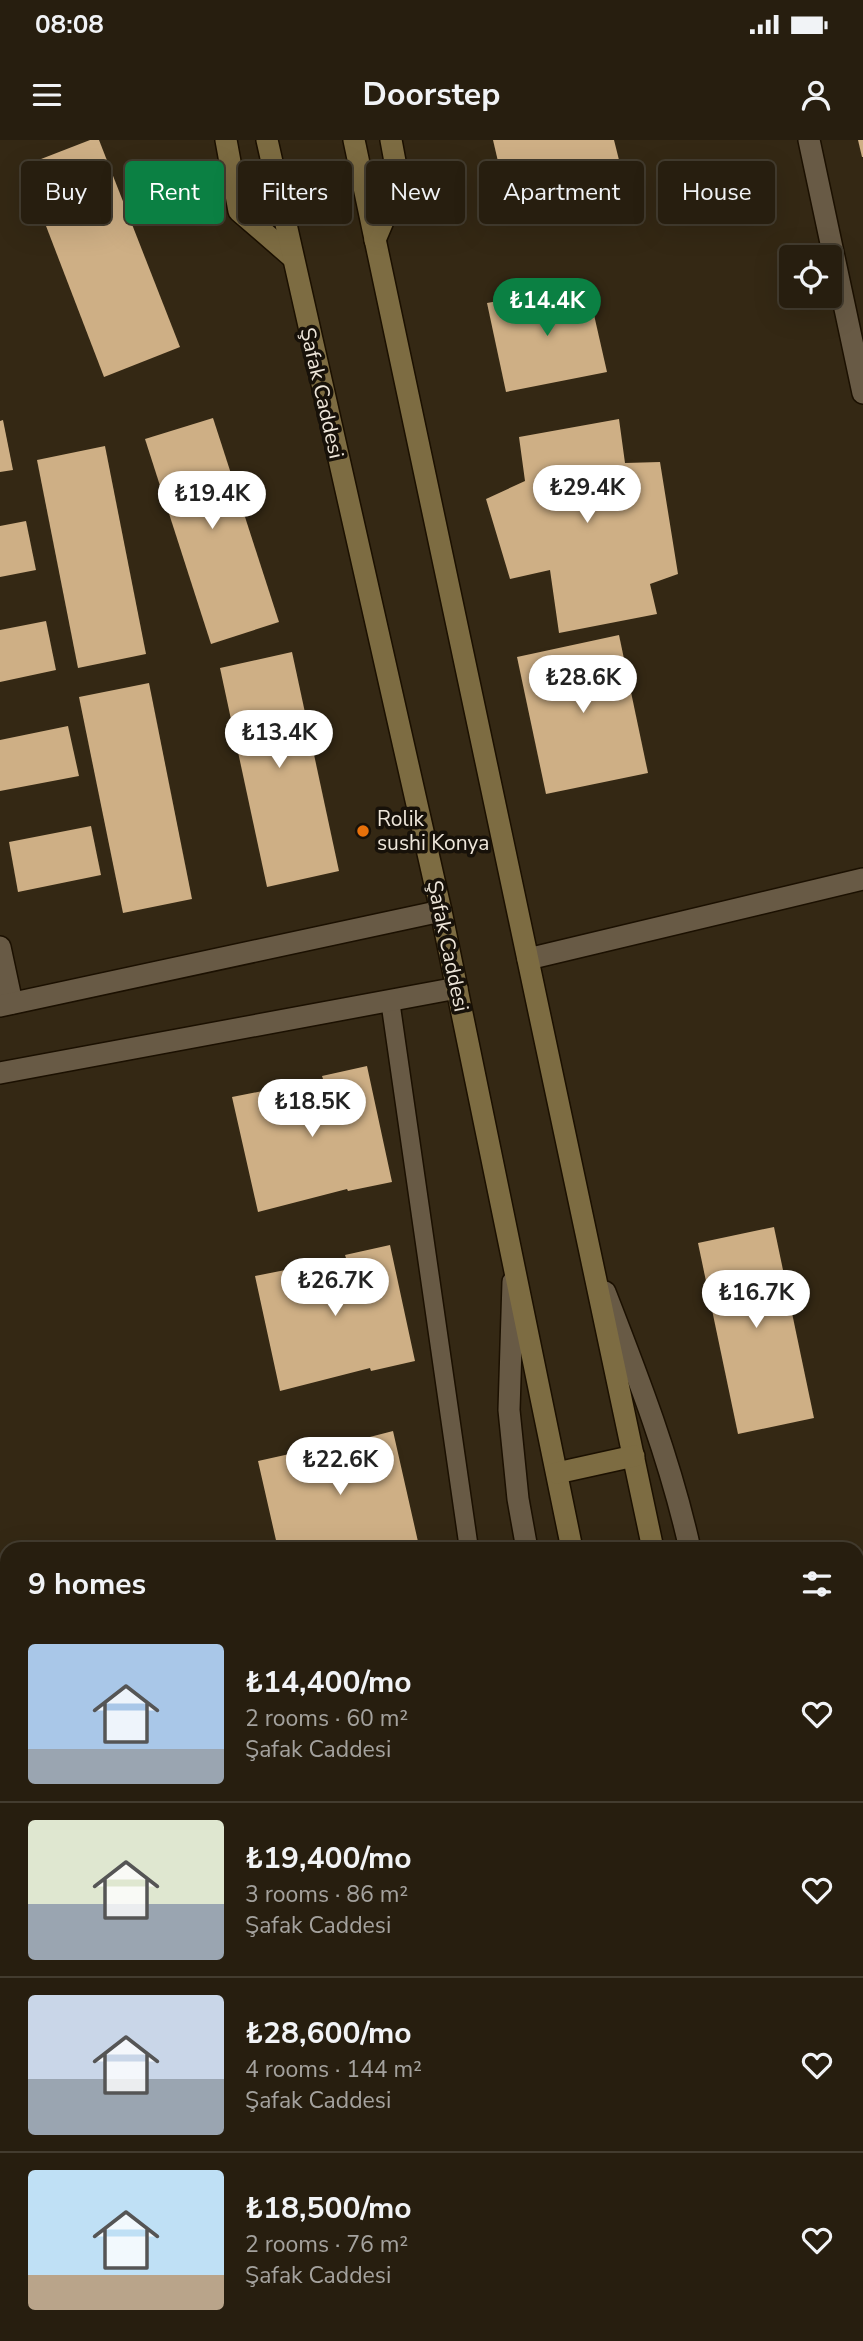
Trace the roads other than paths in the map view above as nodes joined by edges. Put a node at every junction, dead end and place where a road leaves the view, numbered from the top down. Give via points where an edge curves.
1 (226, 140) edge
2 (267, 140) edge
3 (354, 140) edge
4 (391, 140) edge
5 (809, 140) edge
6 (375, 240) junction
7 (291, 256) junction
8 (863, 393) edge
9 (863, 879) edge
10 (440, 911) junction
11 (0, 947) edge
12 (528, 959) junction
13 (457, 988) junction
14 (390, 1000) junction
15 (6, 1005) edge
16 (0, 1073) edge
17 (591, 1256) junction
18 (514, 1263) junction
19 (634, 1456) junction
20 (556, 1473) junction
21 (467, 1542) edge
22 (526, 1542) edge
23 (571, 1542) edge
24 (652, 1542) edge
25 (688, 1542) edge

1 - 7 main road via 239,211
2 - 7 main road, Şafak Caddesi
3 - 6 main road
4 - 6 main road via 400,183
5 - 8 street
6 - 12 main road
7 - 10 main road, Şafak Caddesi
9 - 12 street
10 - 13 main road, Şafak Caddesi
10 - 15 street
11 - 15 street
12 - 17 main road
13 - 14 street
13 - 18 main road, Şafak Caddesi
14 - 16 street
14 - 21 lane
17 - 19 main road
17 - 25 street via 652,1413
18 - 20 main road, Şafak Caddesi
18 - 22 street via 509,1410
19 - 20 main road
19 - 24 main road
20 - 23 main road, Şafak Caddesi

